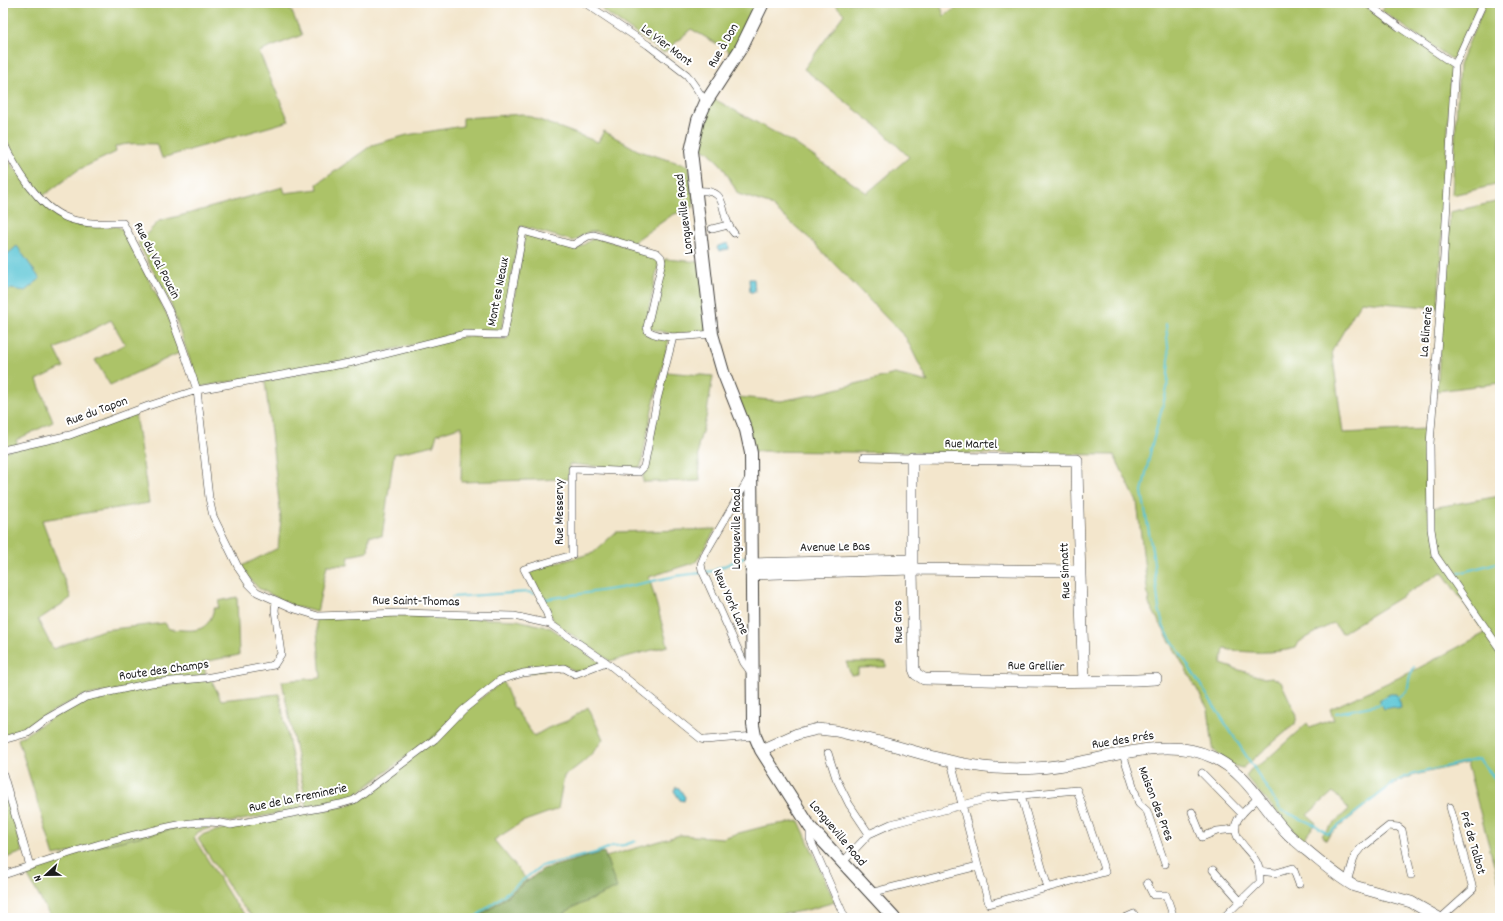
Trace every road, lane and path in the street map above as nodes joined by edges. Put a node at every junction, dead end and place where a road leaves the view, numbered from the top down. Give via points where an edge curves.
1 (585, 3) edge
2 (763, 3) edge
3 (1367, 3) edge
4 (1483, 3) edge
5 (1455, 64) junction
6 (706, 102) junction
7 (3, 142) edge
8 (696, 191) junction
9 (728, 225) junction
10 (712, 229) dead end
11 (734, 233) dead end
12 (712, 334) junction
13 (673, 337) junction
14 (196, 390) junction
15 (3, 450) edge
16 (864, 458) dead end
17 (912, 458) junction
18 (1077, 460) joint
19 (750, 476) junction
20 (912, 565) junction
21 (751, 569) junction
22 (1080, 571) junction
23 (276, 602) junction
24 (550, 624) junction
25 (1500, 650) edge
26 (606, 662) junction
27 (752, 674) junction
28 (916, 674) joint
29 (1156, 679) dead end
30 (1084, 681) junction
31 (755, 736) junction
32 (3, 740) edge
33 (762, 750) junction
34 (828, 753) dead end
35 (1123, 754) junction
36 (951, 762) junction
37 (1202, 773) dead end
38 (3, 774) edge
39 (1021, 795) junction
40 (1259, 797) junction
41 (961, 804) junction
42 (1450, 807) dead end
43 (1192, 812) dead end
44 (1242, 814) junction
45 (810, 827) junction
46 (1235, 829) junction
47 (869, 834) junction
48 (842, 863) junction
49 (1165, 864) dead end
50 (30, 866) junction
51 (978, 866) junction
52 (1213, 870) dead end
53 (1260, 871) junction
54 (1411, 874) dead end
55 (3, 875) edge
56 (1347, 882) junction
57 (1147, 883) dead end
58 (1300, 884) dead end
59 (1048, 888) junction
60 (870, 893) junction
61 (1241, 902) junction
62 (1134, 914) dead end
63 (1228, 916) edge
64 (845, 918) edge
65 (894, 918) edge
66 (1125, 918) edge
67 (1174, 918) edge
68 (1440, 918) edge

1 - 6 street, Le Vier Mont via 648,45 687,75
2 - 6 main road, Rue à Don via 740,48
3 - 5 street
4 - 5 street, La Blinerie
5 - 25 street, La Blinerie via 1430,444 1431,529 1435,555
6 - 8 main road, Longueville Road via 698,120 691,151
7 - 14 street, Rue du Val Poucin via 34,192 50,207 65,217 87,222 123,223 169,311
8 - 9 street via 713,192 720,196
8 - 12 main road, Longueville Road
9 - 10 street
9 - 11 street
12 - 13 street, Mont es Neaux
12 - 19 main road, Longueville Road via 723,372 746,430
13 - 14 street, Mont es Neaux via 652,333 647,327 662,262 657,253 594,235 573,245 522,231 504,335 465,334 349,363
13 - 24 street, Rue Messervy via 644,467 639,472 572,469 572,555 524,569
14 - 15 street, Rue du Tapon via 70,435
14 - 23 street, Rue Saint-Thomas via 213,516 249,584 257,592
16 - 17 street, Rue Martel
17 - 18 street, Rue Martel
17 - 20 street, Rue Gros
18 - 22 street, Rue Sinnatt
19 - 21 main road, Longueville Road
19 - 27 street, New York Lane via 701,564 744,663
20 - 21 street, Avenue Le Bas
20 - 22 street, Avenue Le Bas
20 - 28 street, Rue Gros via 913,664
21 - 27 main road, Longueville Road
22 - 30 street, Rue Sinnatt
23 - 24 street, Rue Saint-Thomas via 318,616 400,613 514,616
23 - 32 street, Route des Champs via 281,654 274,665 205,678 151,682 86,697 28,733
24 - 26 street, Rue Saint-Thomas
26 - 31 street, Rue Saint-Thomas via 701,739
26 - 50 street, Rue de la Freminerie via 575,674 564,668 523,672 500,680 463,710 435,739 354,800 231,825 219,822 179,824 74,851
27 - 31 main road, Longueville Road
28 - 30 street, Rue Grellier via 924,679
29 - 30 street, Rue Grellier
31 - 33 main road, Longueville Road
33 - 36 street, Rue des Prés via 797,734 818,729 836,731
33 - 45 main road, Longueville Road
34 - 47 street via 848,804
35 - 36 street, Rue des Prés via 1031,769 994,768
35 - 40 street, Rue des Prés via 1171,748 1205,753 1223,762
35 - 49 street, Maison des Pres via 1139,804 1147,811
36 - 41 street
37 - 44 street
38 - 50 street
39 - 41 street
39 - 59 street
39 - 59 street via 1077,790 1105,872
40 - 44 street
40 - 56 street, Rue des Prés via 1288,834
41 - 47 street via 891,824
41 - 51 street
42 - 68 street, Pré de Talbot via 1473,889
43 - 46 street via 1202,837
44 - 46 street
45 - 48 main road, Longueville Road
45 - 64 street via 810,839
46 - 53 street
47 - 48 street
48 - 60 main road, Longueville Road
50 - 55 street, Rue de la Freminerie
51 - 59 street via 989,904
51 - 60 street
52 - 61 street
53 - 58 street via 1276,873 1294,868
53 - 61 street via 1260,882
54 - 56 street via 1402,830 1389,826 1360,849
56 - 68 street, Rue des Prés via 1411,902
57 - 67 street via 1153,895 1166,895
60 - 65 main road, Longueville Road
61 - 63 street
62 - 66 street

